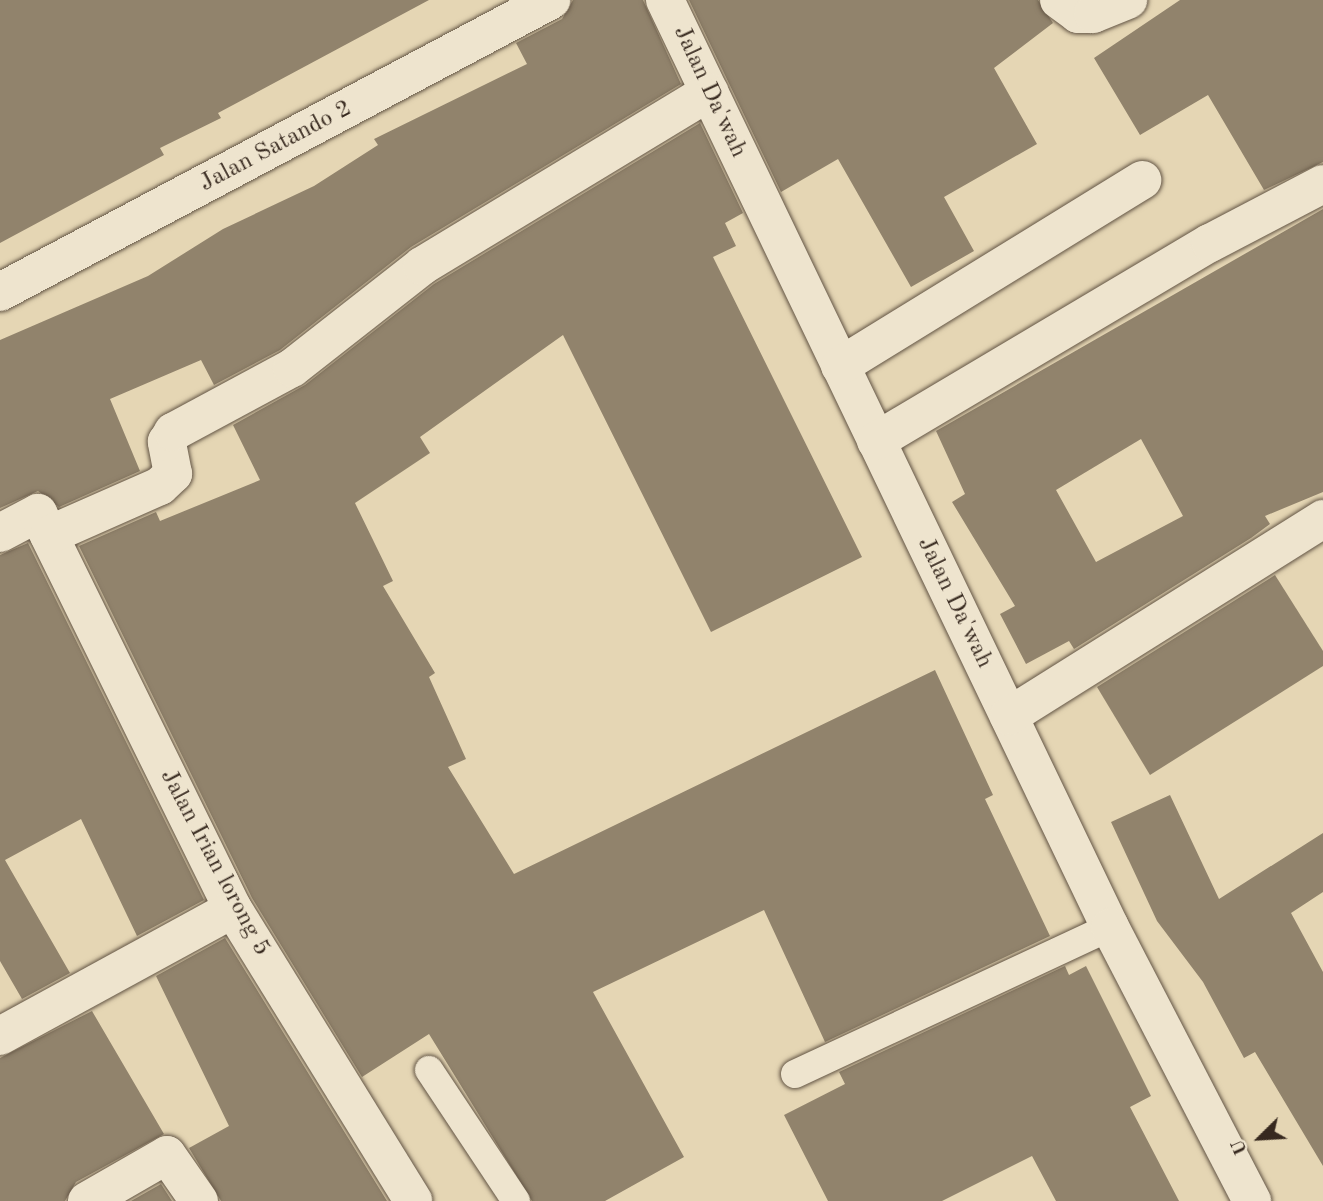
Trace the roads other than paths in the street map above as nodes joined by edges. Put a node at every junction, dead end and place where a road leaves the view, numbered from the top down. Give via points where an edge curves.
1 (551, 0) edge
2 (666, 0) edge
3 (1059, 0) edge
4 (1128, 0) edge
5 (709, 92) junction
6 (1142, 180) dead end
7 (1323, 184) edge
8 (0, 292) edge
9 (840, 366) junction
10 (876, 441) junction
11 (1323, 519) edge
12 (43, 524) junction
13 (0, 533) edge
14 (1009, 716) junction
15 (233, 909) junction
16 (1110, 927) junction
17 (0, 1036) edge
18 (429, 1070) dead end
19 (795, 1074) dead end
20 (87, 1201) edge
21 (199, 1201) edge
22 (413, 1201) edge
23 (516, 1201) edge
24 (1252, 1201) edge

1 - 8 street, Jalan Satando 2
2 - 5 street, Jalan Da'wah
3 - 4 street via 1078,14 1093,14
5 - 9 street, Jalan Da'wah
5 - 12 street via 422,266 292,368 173,432 167,442 173,474 160,486
6 - 9 street
7 - 10 street via 1210,243
9 - 10 street, Jalan Da'wah
10 - 14 street, Jalan Da'wah
11 - 14 street
12 - 13 street
12 - 15 street, Jalan Irian lorong 5
14 - 16 street, Jalan Da'wah
15 - 17 street
15 - 22 street, Jalan Irian lorong 5
16 - 19 lane
16 - 24 street, Jalan Da'wah
18 - 23 lane
20 - 21 street via 167,1155

